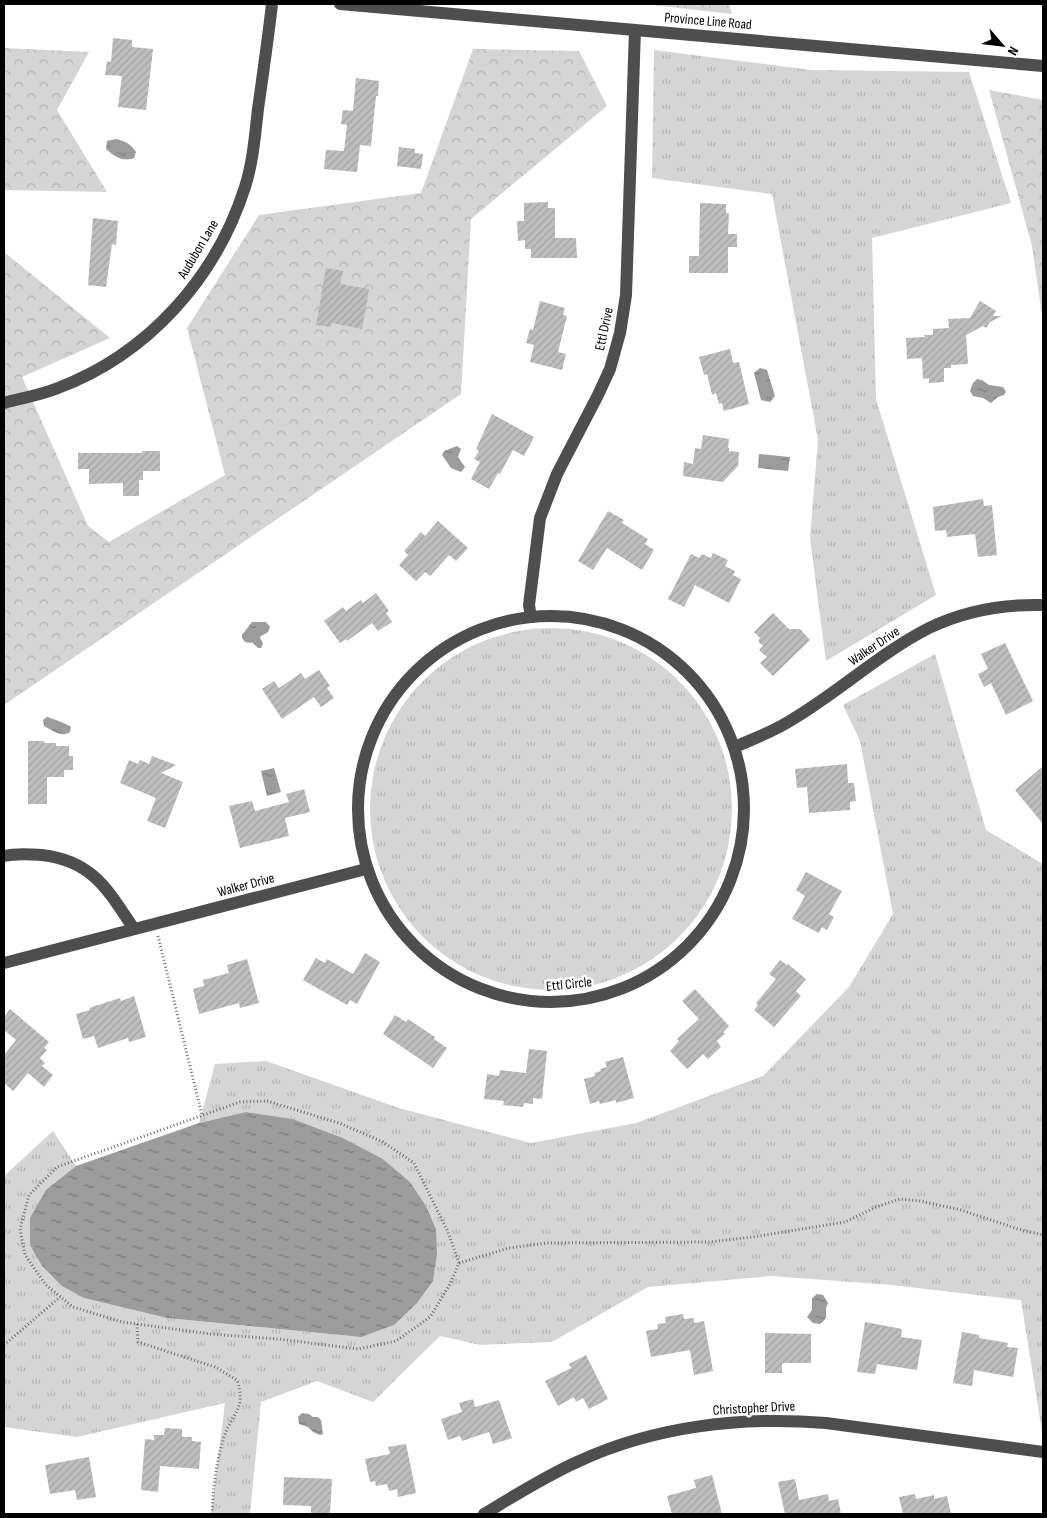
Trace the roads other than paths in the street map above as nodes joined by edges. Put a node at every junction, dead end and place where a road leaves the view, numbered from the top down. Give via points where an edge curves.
1 (272, 4) edge
2 (340, 4) edge
3 (635, 30) junction
4 (1043, 66) edge
5 (4, 404) edge
6 (1043, 604) edge
7 (531, 617) junction
8 (735, 747) junction
9 (4, 856) edge
10 (366, 869) junction
11 (134, 929) junction
12 (4, 963) edge
13 (1043, 1452) edge
14 (484, 1514) edge

1 - 5 street, Audubon Lane via 245,186 232,222 201,278 174,311 125,353 58,388
2 - 3 street, Province Line Road
3 - 4 street, Province Line Road
3 - 7 street, Ettl Drive via 626,295 620,333 610,369 557,474 540,518 529,605
6 - 8 street, Walker Drive via 996,607 930,628 900,645 793,720
7 - 8 street, Ettl Circle via 586,619 624,631 664,652 703,689 718,711
7 - 10 street, Ettl Circle via 495,624 443,649 419,668 386,707 363,760 358,786 357,822
8 - 10 street, Ettl Circle via 745,803 737,864 727,889 704,927 679,954 655,972 602,995 568,1001 523,1000 486,991 458,979 432,962 398,928 377,895
9 - 11 street via 56,856 76,863 108,889
10 - 11 street, Walker Drive
11 - 12 street, Walker Drive
13 - 14 street, Christopher Drive via 796,1420 711,1424 660,1434 579,1461

